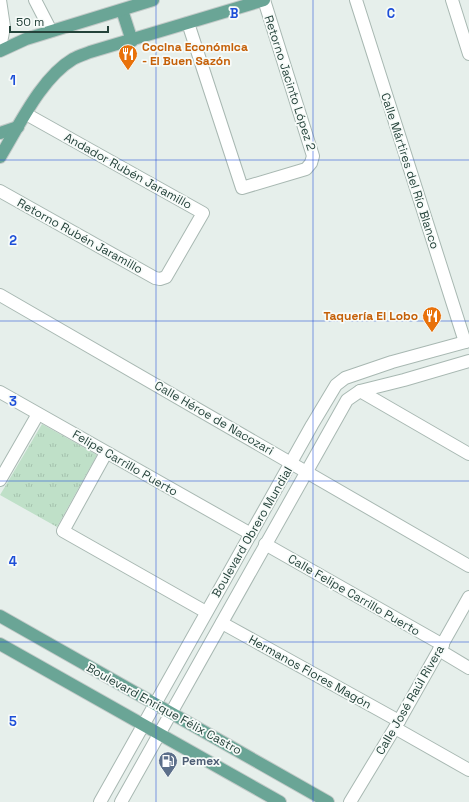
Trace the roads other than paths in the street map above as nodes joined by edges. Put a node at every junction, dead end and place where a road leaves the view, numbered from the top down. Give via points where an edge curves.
1 (0, 0) edge
2 (35, 0) edge
3 (153, 0) edge
4 (264, 0) edge
5 (356, 0) edge
6 (452, 0) edge
7 (122, 10) junction
8 (188, 23) junction
9 (51, 31) junction
10 (132, 40) junction
11 (0, 48) edge
12 (0, 51) edge
13 (469, 54) edge
14 (26, 114) junction
15 (18, 127) junction
16 (0, 133) edge
17 (0, 157) edge
18 (0, 191) edge
19 (160, 279) joint
20 (0, 295) edge
21 (467, 341) edge
22 (469, 361) edge
23 (360, 391) junction
24 (0, 392) edge
25 (38, 414) junction
26 (106, 453) junction
27 (469, 454) edge
28 (291, 463) junction
29 (307, 472) junction
30 (0, 480) edge
31 (251, 534) junction
32 (265, 544) junction
33 (469, 566) edge
34 (225, 578) junction
35 (241, 588) junction
36 (469, 598) edge
37 (206, 612) junction
38 (0, 616) edge
39 (222, 623) junction
40 (0, 644) edge
41 (441, 648) junction
42 (469, 668) edge
43 (154, 704) junction
44 (171, 712) junction
45 (142, 725) junction
46 (397, 725) junction
47 (159, 734) junction
48 (469, 770) edge
49 (100, 802) edge
50 (121, 802) edge
51 (280, 802) edge
52 (328, 802) edge
53 (350, 802) edge

1 - 11 street via 4,27
2 - 9 street
3 - 7 main road
4 - 8 main road
4 - 8 street, Retorno Jacinto López 2 via 313,156 306,169 242,188
5 - 21 street, Calle Mártires del Río Blanco
6 - 13 street
7 - 9 main road
7 - 10 main road
8 - 10 main road
9 - 12 main road
10 - 14 main road via 74,59 50,79
14 - 15 main road
14 - 19 street, Andador Rubén Jaramillo via 203,213 166,277
15 - 16 main road
15 - 17 main road
18 - 19 street, Retorno Rubén Jaramillo via 154,278
20 - 28 street, Calle Héroe de Nacozari
21 - 28 street, Boulevard Obrero Mundial via 345,378 336,385
22 - 23 street, Boulevard Obrero Mundial
23 - 27 street
23 - 29 street, Boulevard Obrero Mundial via 347,400
24 - 25 street, Felipe Carrillo Puerto
25 - 26 street, Felipe Carrillo Puerto
25 - 30 street
26 - 31 street, Felipe Carrillo Puerto
26 - 37 street via 63,531
28 - 29 street, Calle Héroe de Nacozari
28 - 31 street, Boulevard Obrero Mundial
29 - 32 street, Boulevard Obrero Mundial
29 - 33 street, Calle Héroe de Nacozari
31 - 34 street, Boulevard Obrero Mundial
32 - 35 street, Boulevard Obrero Mundial
32 - 41 street, Calle Felipe Carrillo Puerto
34 - 35 street
34 - 37 street, Boulevard Obrero Mundial
35 - 39 street, Boulevard Obrero Mundial
36 - 41 street, Calle José Raúl Rivera
37 - 43 street, Boulevard Obrero Mundial
38 - 43 main road, Boulevard Enrique Félix Castro
39 - 44 street, Boulevard Obrero Mundial
39 - 46 street, Hermanos Flores Magón
40 - 45 main road, Boulevard Enrique Félix Castro
41 - 42 street, Calle Felipe Carrillo Puerto
41 - 46 street, Calle José Raúl Rivera
43 - 44 main road, Boulevard Enrique Félix Castro
43 - 45 street, Boulevard Obrero Mundial
44 - 47 street, Boulevard Obrero Mundial
44 - 52 main road, Boulevard Enrique Félix Castro
45 - 47 main road, Boulevard Enrique Félix Castro
45 - 49 street, Boulevard Obrero Mundial
46 - 48 street, Hermanos Flores Magón
46 - 53 street, Calle José Raúl Rivera
47 - 50 street, Boulevard Obrero Mundial
47 - 51 main road, Boulevard Enrique Félix Castro

